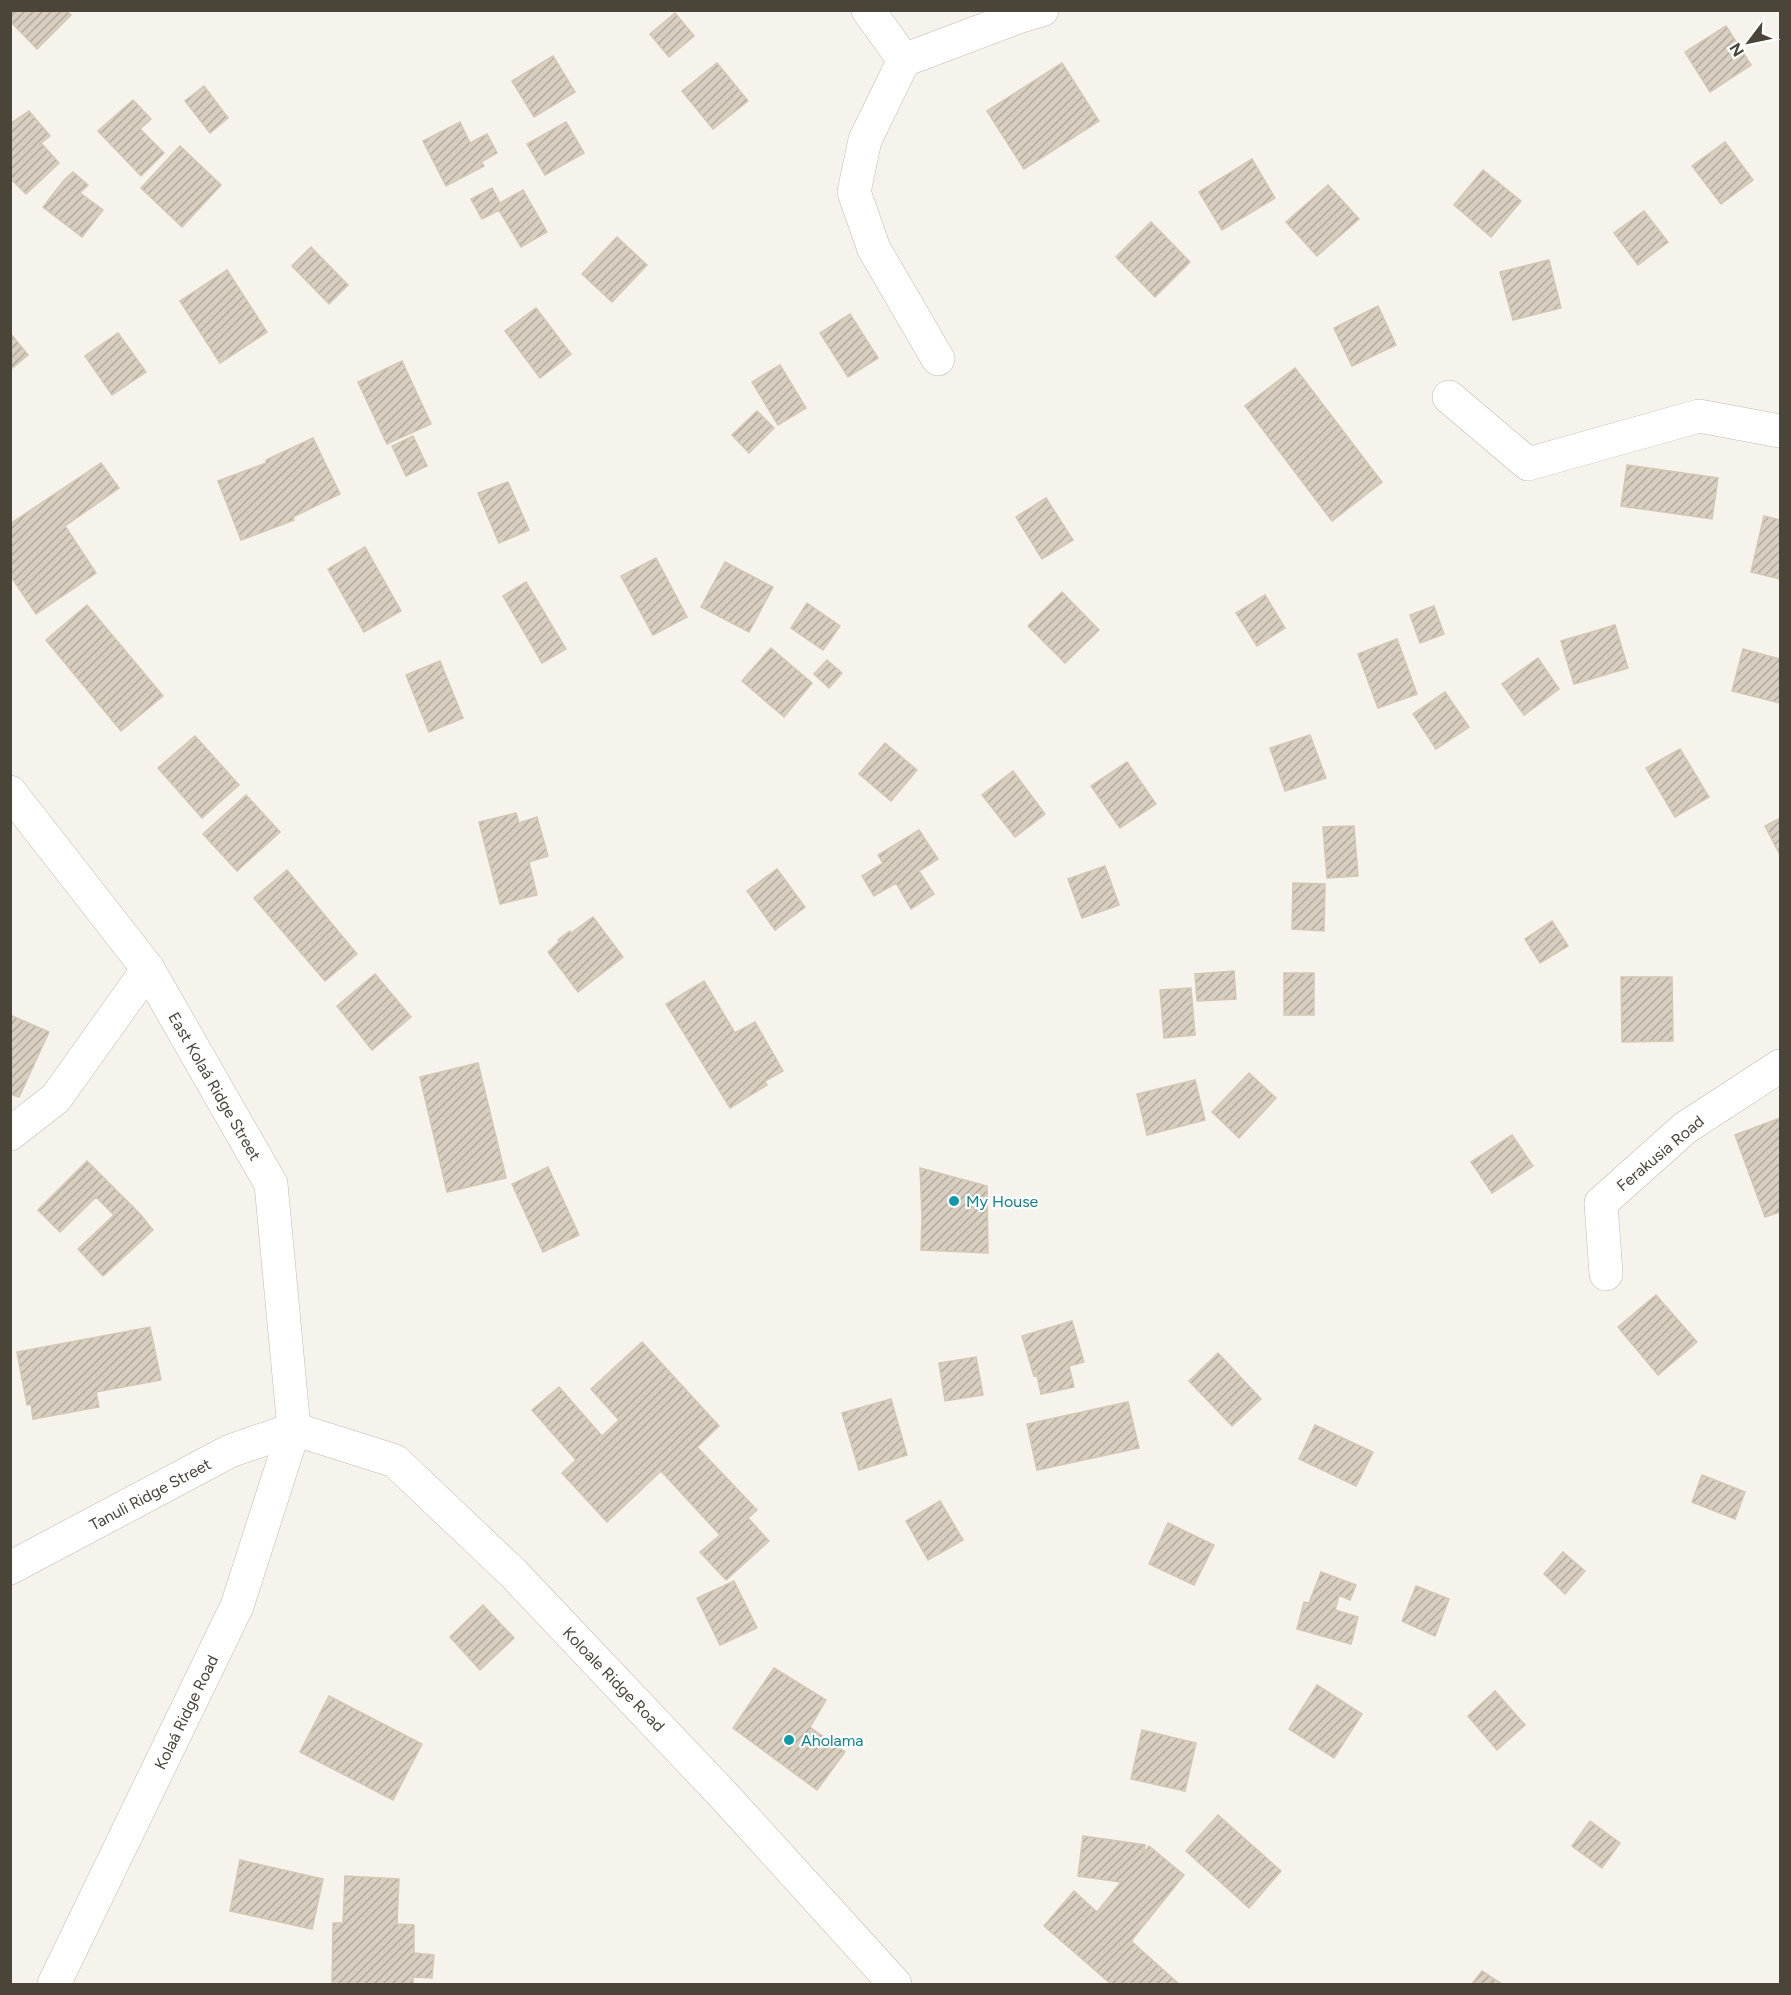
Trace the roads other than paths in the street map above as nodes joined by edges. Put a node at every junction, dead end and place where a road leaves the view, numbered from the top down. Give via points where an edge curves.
1 (868, 10) edge
2 (1042, 10) edge
3 (904, 60) junction
4 (938, 359) dead end
5 (1449, 397) dead end
6 (1780, 431) edge
7 (10, 792) edge
8 (148, 969) junction
9 (1780, 1066) edge
10 (10, 1134) edge
11 (1606, 1274) dead end
12 (294, 1429) junction
13 (10, 1568) edge
14 (54, 1984) edge
15 (895, 1984) edge

1 - 3 street
2 - 3 street
3 - 4 street via 865,140 854,192 874,249
5 - 6 street via 1528,464 1699,416
7 - 8 street, East Kolaá Ridge Street
8 - 10 street via 56,1098
8 - 12 street, East Kolaá Ridge Street via 271,1184
9 - 11 street, Ferakusia Road via 1685,1128 1601,1203
12 - 13 street, Tanuli Ridge Street via 230,1451
12 - 14 street, Kolaá Ridge Road via 237,1606
12 - 15 street, Koloale Ridge Road via 395,1461 513,1573 728,1799

